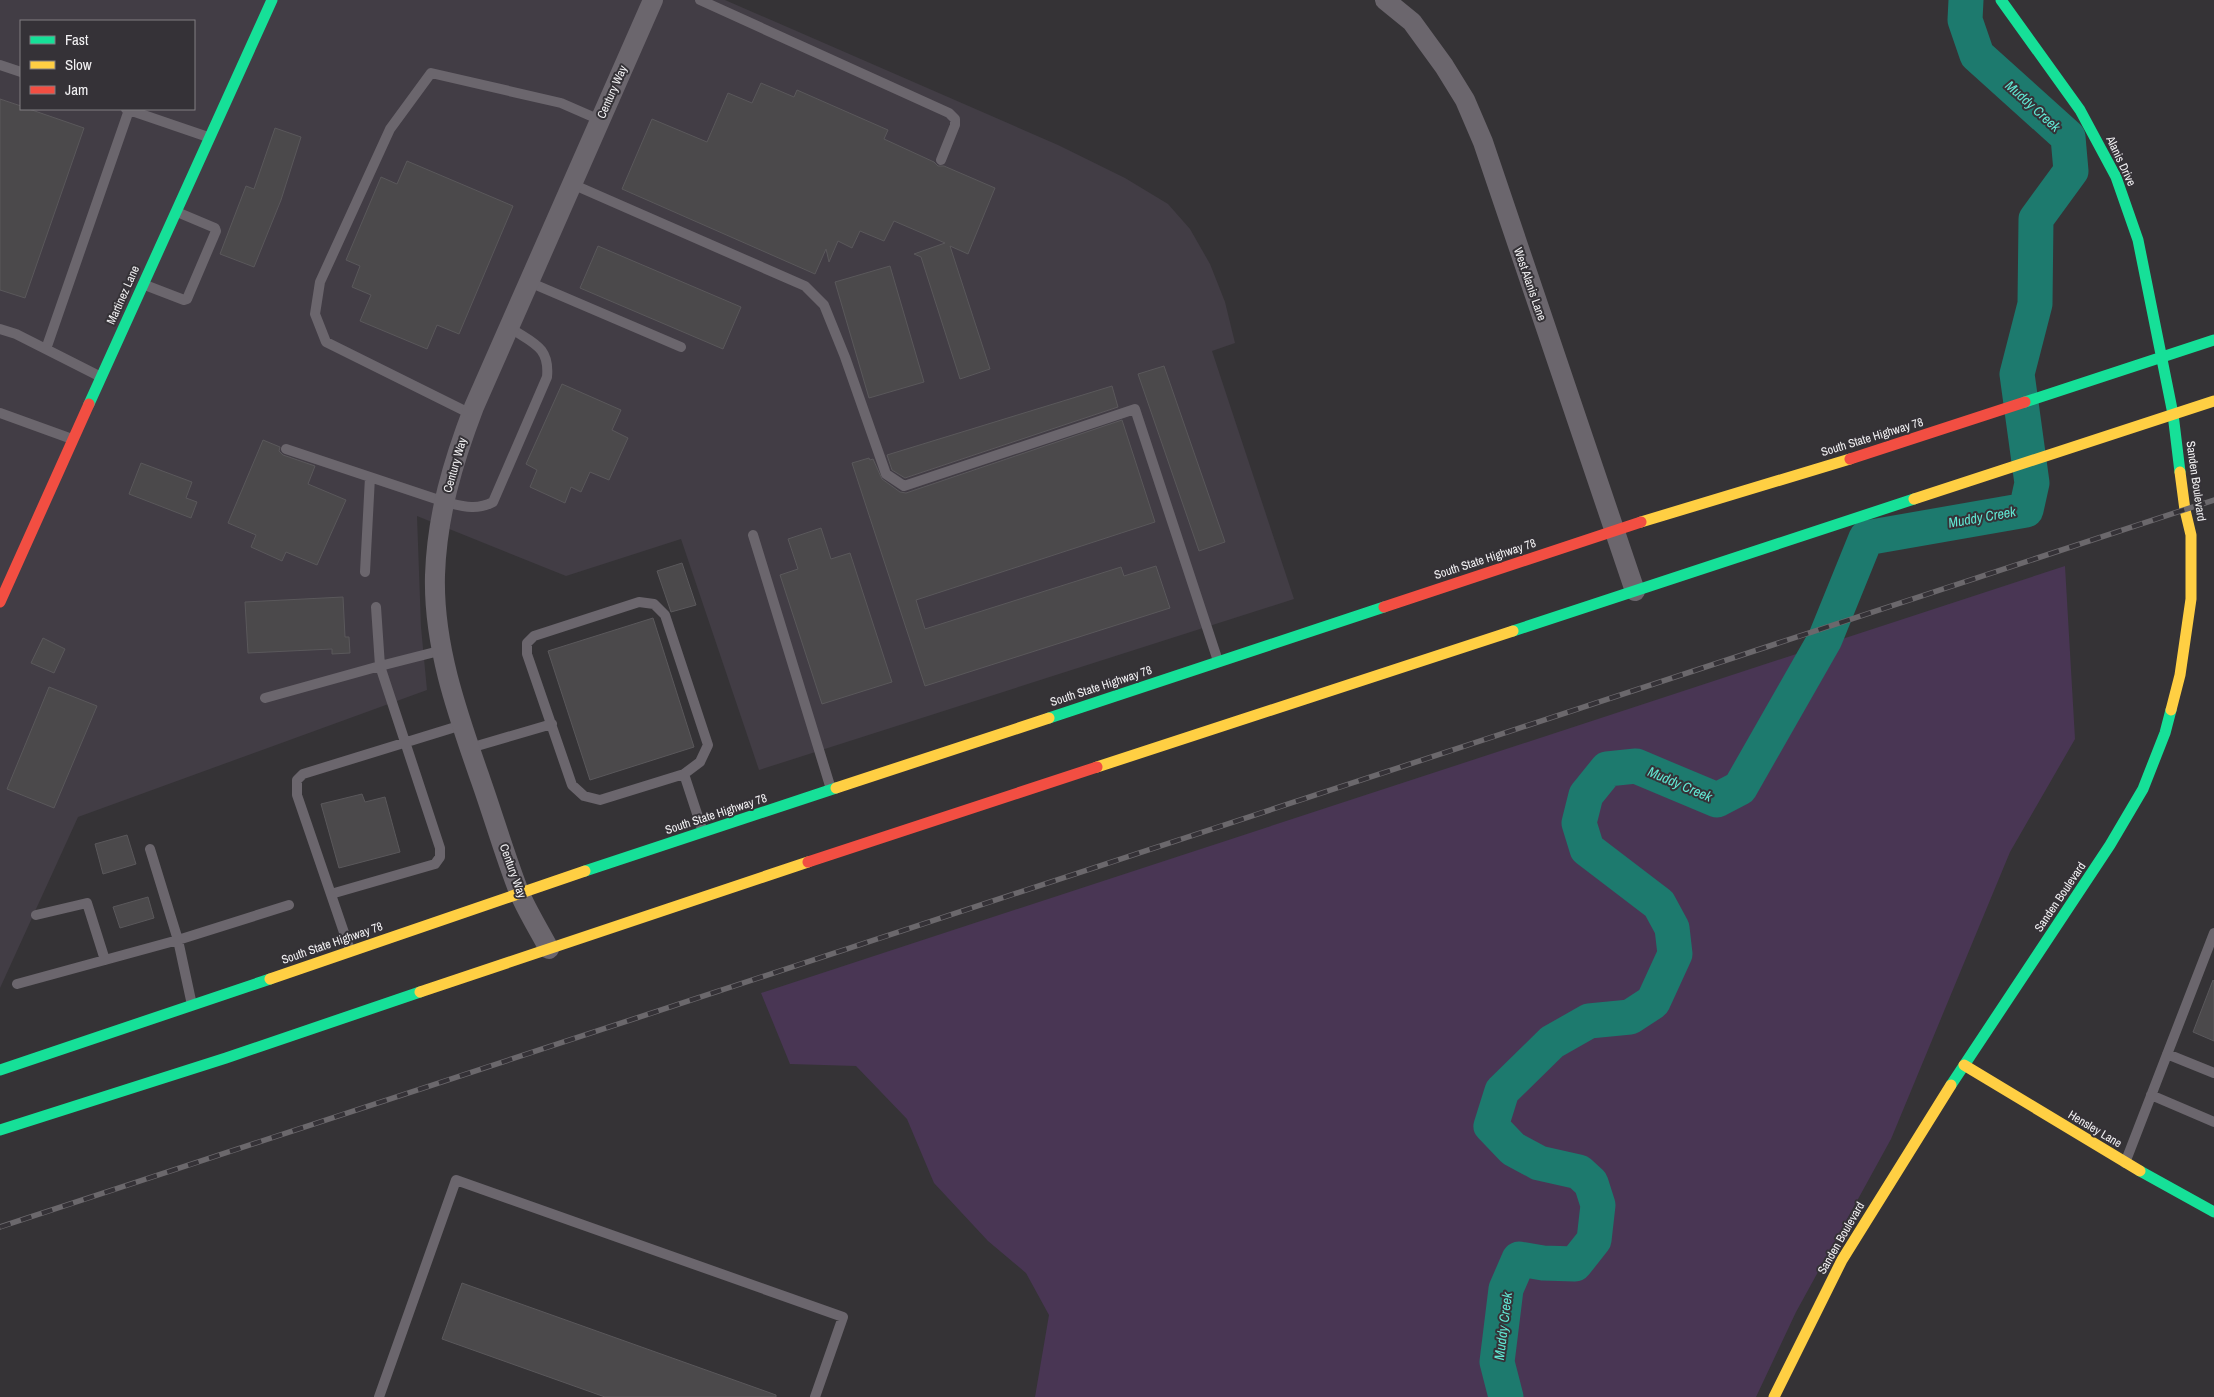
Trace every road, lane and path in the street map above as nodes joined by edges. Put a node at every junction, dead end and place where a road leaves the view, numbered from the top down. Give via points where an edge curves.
1 (272, 0) edge
2 (653, 0) edge
3 (700, 0) edge
4 (1384, 0) edge
5 (2001, 0) edge
6 (0, 65) edge
7 (20, 72) edge
8 (127, 110) edge
9 (130, 110) edge
10 (600, 120) junction
11 (210, 138) junction
12 (941, 160) dead end
13 (572, 184) junction
14 (176, 212) junction
15 (529, 282) junction
16 (144, 284) junction
17 (509, 327) junction
18 (0, 328) edge
19 (2214, 340) edge
20 (680, 347) dead end
21 (46, 349) junction
22 (2162, 358) junction
23 (102, 377) junction
24 (2214, 401) edge
25 (0, 413) edge
26 (472, 414) junction
27 (2173, 414) junction
28 (74, 439) junction
29 (286, 449) dead end
30 (370, 477) junction
31 (445, 502) junction
32 (1613, 531) junction
33 (753, 535) dead end
34 (365, 572) dead end
35 (1635, 591) junction
36 (0, 602) edge
37 (376, 607) dead end
38 (442, 650) junction
39 (1218, 662) junction
40 (380, 666) junction
41 (265, 698) dead end
42 (552, 724) junction
43 (462, 725) junction
44 (406, 741) junction
45 (470, 748) junction
46 (684, 774) junction
47 (831, 790) junction
48 (703, 833) junction
49 (150, 849) dead end
50 (520, 893) junction
51 (331, 894) junction
52 (289, 905) dead end
53 (36, 915) dead end
54 (2214, 933) edge
55 (178, 940) junction
56 (549, 949) junction
57 (350, 952) junction
58 (105, 960) junction
59 (17, 984) dead end
60 (193, 1006) junction
61 (2167, 1054) junction
62 (1964, 1065) junction
63 (0, 1070) edge
64 (2214, 1073) edge
65 (2152, 1095) junction
66 (2214, 1122) edge
67 (0, 1130) edge
68 (2125, 1163) junction
69 (2214, 1212) edge
70 (379, 1397) edge
71 (815, 1397) edge
72 (1774, 1397) edge

1 - 11 main road, Martinez Lane
2 - 10 street, Century Way
3 - 12 lane via 949,113 955,125
4 - 32 street, West Alanis Lane via 1412,22 1465,100 1483,142
5 - 22 main road, Alanis Drive via 2080,110 2116,177 2138,240
6 - 7 lane
8 - 21 lane
9 - 11 lane
10 - 13 street, Century Way
10 - 26 lane via 561,103 431,73 390,129 320,282 314,314 326,342
11 - 14 main road, Martinez Lane
13 - 15 street, Century Way
13 - 39 lane via 805,286 824,305 886,474 904,486 1135,410
14 - 16 main road, Martinez Lane
14 - 16 lane via 216,231 187,299
15 - 17 street, Century Way
15 - 20 lane
16 - 23 main road, Martinez Lane
17 - 26 street, Century Way
17 - 31 lane via 543,350 548,362 547,377 493,502 471,508
18 - 21 lane
19 - 22 main road, South State Highway 78
21 - 23 lane
22 - 27 main road, Sanden Boulevard
22 - 32 main road, South State Highway 78
23 - 28 main road, Martinez Lane
24 - 27 main road
25 - 28 lane
26 - 31 street, Century Way via 452,468
27 - 35 main road
27 - 62 main road, Sanden Boulevard via 2191,535 2191,599 2180,675 2165,733 2143,789 2110,846
28 - 36 main road, Martinez Lane
29 - 30 lane
30 - 31 lane
30 - 34 lane
31 - 38 street, Century Way via 435,576
32 - 35 street, West Alanis Lane
32 - 39 main road, South State Highway 78
33 - 47 lane
35 - 56 main road
37 - 40 lane
38 - 40 lane
38 - 43 street, Century Way
39 - 47 main road, South State Highway 78
40 - 41 lane
40 - 44 lane
42 - 45 lane
42 - 46 lane via 572,785 584,796 600,800
42 - 46 lane via 527,654 527,643 534,636 639,602 654,604 666,615 708,746 700,762
43 - 44 lane
43 - 45 street, Century Way
44 - 51 lane via 303,774 297,780 297,796
44 - 51 lane via 440,848 440,857 435,864
45 - 50 street, Century Way
46 - 48 lane
47 - 48 main road, South State Highway 78
48 - 50 main road, South State Highway 78
49 - 55 lane
50 - 56 street, Century Way
50 - 57 main road, South State Highway 78
51 - 57 lane
52 - 55 lane
53 - 58 lane via 87,903
54 - 61 lane
55 - 58 lane
55 - 60 lane
56 - 67 main road
57 - 60 main road, South State Highway 78
58 - 59 lane
60 - 63 main road, South State Highway 78
61 - 64 lane
61 - 65 lane
62 - 68 main road, Hensley Lane
62 - 72 main road, Sanden Boulevard via 1842,1260
65 - 66 lane
65 - 68 lane
68 - 69 main road, Hensley Lane
70 - 71 lane via 456,1180 842,1317

